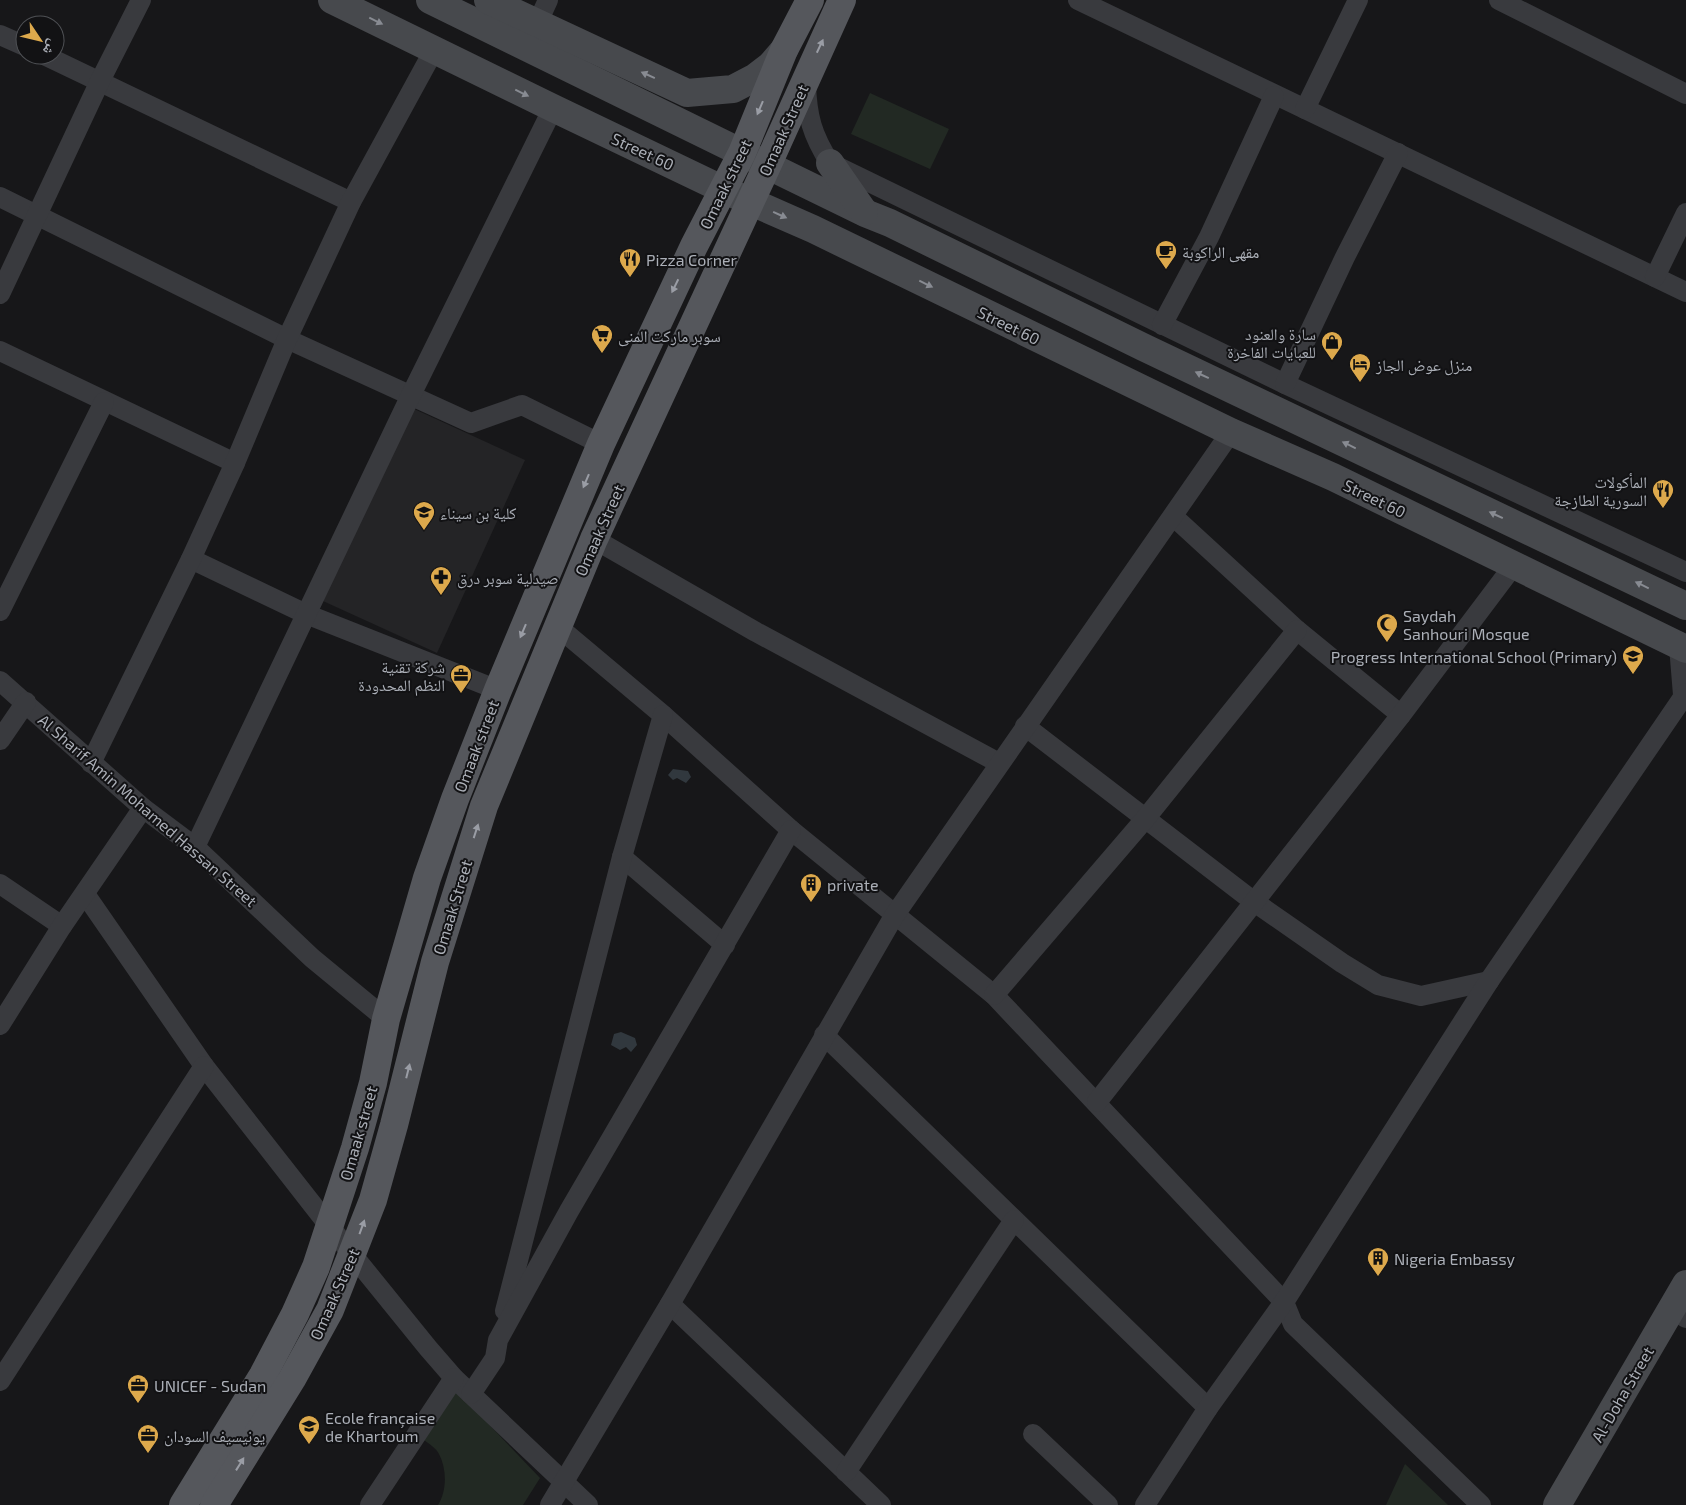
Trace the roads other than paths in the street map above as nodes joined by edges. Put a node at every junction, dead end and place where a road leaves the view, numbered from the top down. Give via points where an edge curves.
1 (141, 0) edge
2 (332, 0) edge
3 (430, 0) edge
4 (488, 0) edge
5 (810, 0) edge
6 (842, 0) edge
7 (1078, 0) edge
8 (1358, 0) edge
9 (1509, 3) edge
10 (542, 12) edge
11 (0, 34) edge
12 (15, 41) edge
13 (434, 50) junction
14 (784, 50) junction
15 (65, 65) edge
16 (806, 78) junction
17 (100, 81) junction
18 (687, 93) junction
19 (1686, 94) edge
20 (623, 96) junction
21 (1274, 96) junction
22 (553, 108) junction
23 (1305, 109) junction
24 (742, 152) junction
25 (1398, 153) junction
26 (830, 162) junction
27 (768, 166) junction
28 (722, 189) junction
29 (0, 197) edge
30 (351, 202) junction
31 (751, 202) junction
32 (1686, 213) edge
33 (865, 214) junction
34 (38, 216) junction
35 (694, 246) junction
36 (725, 259) junction
37 (997, 275) junction
38 (1655, 277) junction
39 (1686, 292) edge
40 (0, 294) edge
41 (983, 312) junction
42 (1162, 325) junction
43 (288, 339) junction
44 (0, 351) edge
45 (1285, 384) junction
46 (410, 397) junction
47 (104, 402) junction
48 (1231, 432) junction
49 (602, 444) junction
50 (235, 463) junction
51 (1174, 516) junction
52 (594, 540) junction
53 (191, 559) junction
54 (1514, 566) junction
55 (1686, 572) edge
56 (1686, 606) edge
57 (0, 611) edge
58 (306, 614) junction
59 (557, 626) junction
60 (1297, 630) junction
61 (1683, 648) edge
62 (0, 681) edge
63 (498, 690) junction
64 (1685, 694) edge
65 (26, 702) junction
66 (663, 715) junction
67 (1401, 715) junction
68 (1025, 726) junction
69 (0, 740) edge
70 (91, 763) junction
71 (999, 763) junction
72 (143, 808) junction
73 (1146, 819) junction
74 (791, 830) junction
75 (195, 847) junction
76 (622, 857) junction
77 (0, 884) edge
78 (84, 894) junction
79 (1253, 901) junction
80 (894, 916) junction
81 (62, 926) junction
82 (725, 945) junction
83 (1489, 981) junction
84 (994, 996) junction
85 (386, 1018) junction
86 (0, 1025) edge
87 (824, 1035) junction
88 (204, 1066) junction
89 (1097, 1102) junction
90 (1014, 1220) junction
91 (330, 1227) junction
92 (352, 1255) junction
93 (1686, 1284) edge
94 (1284, 1302) junction
95 (670, 1304) junction
96 (1678, 1314) edge
97 (498, 1340) junction
98 (454, 1378) junction
99 (0, 1381) edge
100 (471, 1394) junction
101 (1208, 1408) junction
102 (1034, 1434) dead end
103 (846, 1472) junction
104 (565, 1484) junction
105 (184, 1505) edge
106 (214, 1505) edge
107 (370, 1505) edge
108 (550, 1505) edge
109 (588, 1505) edge
110 (881, 1505) edge
111 (1108, 1505) edge
112 (1145, 1505) edge
113 (1481, 1505) edge
114 (1557, 1505) edge

1 - 17 street
2 -> 13 main road, Street 60
3 - 20 main road
4 - 10 main road
5 - 14 main road, Omaak street
16 -> 6 main road, Omaak Street
7 - 21 street
8 - 23 street
9 - 19 street
18 -> 10 main road
11 - 12 street
13 -> 22 main road, Street 60
13 - 30 street
14 - 18 main road via 754,78 732,89
14 -> 24 main road, Omaak street
15 - 17 street
16 - 26 street via 807,115 817,144
16 - 27 main road, Omaak Street
17 - 30 street
17 - 34 street
18 - 20 main road
20 - 24 main road
21 - 23 street
21 - 42 street via 1209,237
22 - 28 main road, Street 60
22 - 46 street
23 - 25 street
24 - 27 main road
24 - 28 main road, Omaak street
25 - 38 street
25 - 45 street
26 - 33 main road
26 - 42 street
27 - 31 main road, Omaak Street
27 - 33 main road
28 - 31 main road, Street 60
28 - 35 main road, Omaak street
29 - 34 street
30 - 43 street
31 - 36 main road, Omaak Street
31 -> 41 main road, Street 60
32 - 38 street
33 - 37 main road
34 - 40 street
34 - 43 street
35 - 36 main road
35 -> 49 main road, Omaak street
36 - 52 main road, Omaak Street
37 - 41 main road
56 -> 37 main road
38 - 39 street
41 - 48 main road, Street 60
42 - 45 street
43 - 46 street
43 - 50 street
44 - 47 street
45 - 55 street
46 - 49 street via 471,423 522,405
46 - 58 street
47 - 50 street
47 - 57 street
48 - 51 street
48 - 54 main road, Street 60 via 1333,477
49 -> 63 main road, Omaak street
50 - 53 street
51 - 60 street
51 - 68 street
52 - 59 main road, Omaak Street
52 - 71 street
53 - 58 street
53 - 70 street
54 - 61 main road, Street 60
54 - 67 street
58 - 63 street
58 - 75 street
59 - 66 street
92 -> 59 main road, Omaak Street via 372,1200 435,962 484,806
60 - 67 street
60 - 73 street
61 - 64 street
62 - 65 street, Al Sharif Amin Mohamed Hassan Street
63 - 85 main road, Omaak street via 427,878
64 - 83 street
65 - 69 street
65 - 70 street, Al Sharif Amin Mohamed Hassan Street
66 - 74 street
66 - 76 street
67 - 79 street
68 - 71 street
68 - 73 street
70 - 72 street, Al Sharif Amin Mohamed Hassan Street
71 - 80 street
72 - 75 street, Al Sharif Amin Mohamed Hassan Street
72 - 78 street
73 - 79 street
73 - 84 street
74 - 80 street
74 - 82 street
75 - 85 street, Al Sharif Amin Mohamed Hassan Street via 312,958
76 - 82 street
76 - 97 street
77 - 81 street
78 - 81 street
78 - 88 street
79 - 83 street via 1378,986 1421,996
79 - 89 street
80 - 84 street
80 - 87 street
81 - 86 street
82 - 97 street via 569,1211
83 - 94 street
84 - 89 street
85 - 91 main road, Omaak street via 356,1148
87 - 90 street
87 - 95 street
88 - 91 street
88 - 99 street
89 - 94 street
90 - 101 street
90 - 103 street
91 - 92 street
91 - 105 main road, Omaak street via 295,1314 234,1424
92 - 98 street
106 -> 92 main road, Omaak Street via 330,1310
93 - 96 main road, Al-Doha Street
94 - 101 street
94 - 113 street via 1293,1324
95 - 103 street
95 - 104 street
96 - 114 main road, Al-Doha Street
97 - 100 street via 494,1358
98 - 100 street
98 - 107 street
100 - 104 street
101 - 112 street
102 - 111 street
103 - 110 street
104 - 108 street
104 - 109 street

